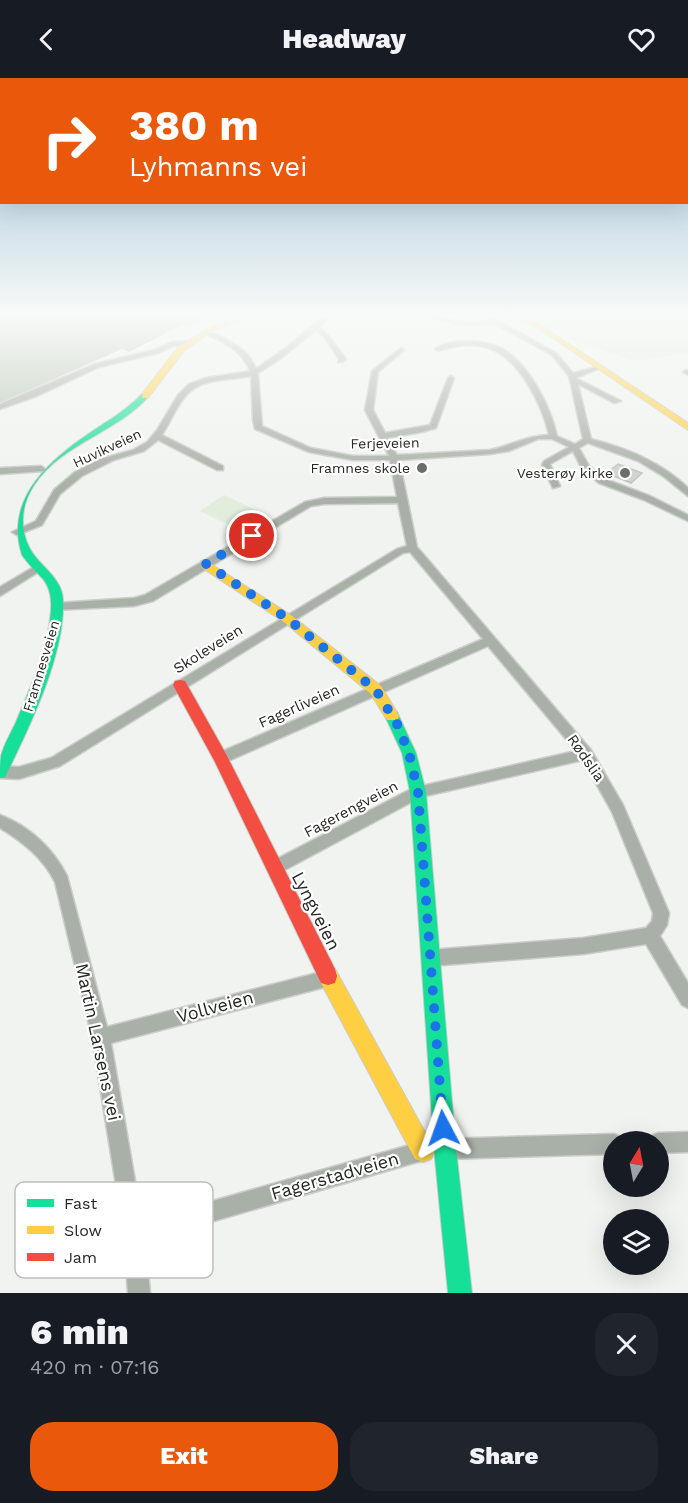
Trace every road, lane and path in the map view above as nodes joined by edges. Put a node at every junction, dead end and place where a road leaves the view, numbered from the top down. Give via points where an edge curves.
1 (254, 373) edge
2 (77, 374) edge
3 (162, 374) edge
4 (250, 374) edge
5 (375, 374) edge
6 (521, 374) edge
7 (569, 374) edge
8 (582, 374) edge
9 (608, 374) edge
10 (451, 378) dead end
11 (572, 378) junction
12 (617, 401) dead end
13 (0, 407) edge
14 (688, 427) edge
15 (157, 436) junction
16 (383, 436) junction
17 (553, 437) junction
18 (586, 440) junction
19 (575, 447) junction
20 (394, 458) junction
21 (220, 468) dead end
22 (4, 471) edge
23 (38, 473) junction
24 (556, 486) dead end
25 (688, 493) edge
26 (404, 500) junction
27 (688, 517) edge
28 (17, 532) junction
29 (412, 548) junction
30 (206, 564) junction
31 (42, 570) junction
32 (5, 589) edge
33 (58, 608) junction
34 (288, 619) junction
35 (489, 641) junction
36 (180, 685) junction
37 (376, 690) junction
38 (586, 754) junction
39 (221, 758) junction
40 (0, 772) edge
41 (418, 792) junction
42 (0, 821) edge
43 (274, 868) junction
44 (650, 935) junction
45 (430, 958) junction
46 (329, 978) junction
47 (688, 999) edge
48 (101, 1037) junction
49 (688, 1142) edge
50 (669, 1143) edge
51 (603, 1144) edge
52 (445, 1149) junction
53 (423, 1151) junction
54 (125, 1182) edge
55 (213, 1211) edge
56 (138, 1278) edge
57 (139, 1293) edge
58 (460, 1293) edge

1 - 20 street, Ferjeveien via 256,420 262,430 318,453
2 - 13 street
3 - 23 main road via 137,404 79,438
4 - 15 street, Huvikveien via 203,382 187,389
5 - 16 street via 369,410
6 - 17 street via 546,408
7 - 11 street
8 - 11 street
9 - 14 main road
10 - 16 street via 433,426
11 - 12 street
11 - 18 street
15 - 21 street, Huvikveien
15 - 28 street, Huvikveien via 144,449 112,458 77,476 52,499 39,523
16 - 20 street
17 - 19 street
17 - 20 street, Ferjeveien via 537,437 490,452
18 - 19 street
18 - 25 street via 651,465
19 - 24 street via 547,463
19 - 27 street via 585,467 596,477
20 - 26 street
22 - 23 street
23 - 28 main road via 18,509
26 - 29 street
26 - 30 street via 308,504
28 - 31 main road, Framnesveien via 20,543
29 - 34 street, Skoleveien via 400,551
29 - 35 street, Rødslia
30 - 33 street via 142,600
30 - 34 main road
31 - 32 street
31 - 33 main road, Framnesveien via 57,594
33 - 40 main road, Framnesveien via 31,703
34 - 36 street, Skoleveien
34 - 37 main road
35 - 37 street, Fagerliveien
35 - 38 street, Rødslia
36 - 39 main road, Lyngveien
36 - 40 street, Skoleveien via 55,762 19,773
37 - 39 street, Fagerliveien
37 - 41 main road via 409,753
38 - 41 street, Fagerengveien
38 - 44 street, Rødslia via 618,809 658,904 659,925
39 - 43 main road, Lyngveien
41 - 43 street, Fagerengveien
41 - 45 main road
42 - 48 street, Martin Larsens vei via 41,848 62,881
43 - 46 main road, Lyngveien
44 - 45 street via 583,946
44 - 47 street
45 - 52 main road
46 - 48 street, Vollveien
46 - 53 main road, Lyngveien
48 - 54 street, Martin Larsens vei
49 - 50 street
51 - 52 street, Fagerstadveien
52 - 53 street, Fagerstadveien
52 - 58 main road
53 - 55 street, Fagerstadveien
56 - 57 street, Martin Larsens vei

